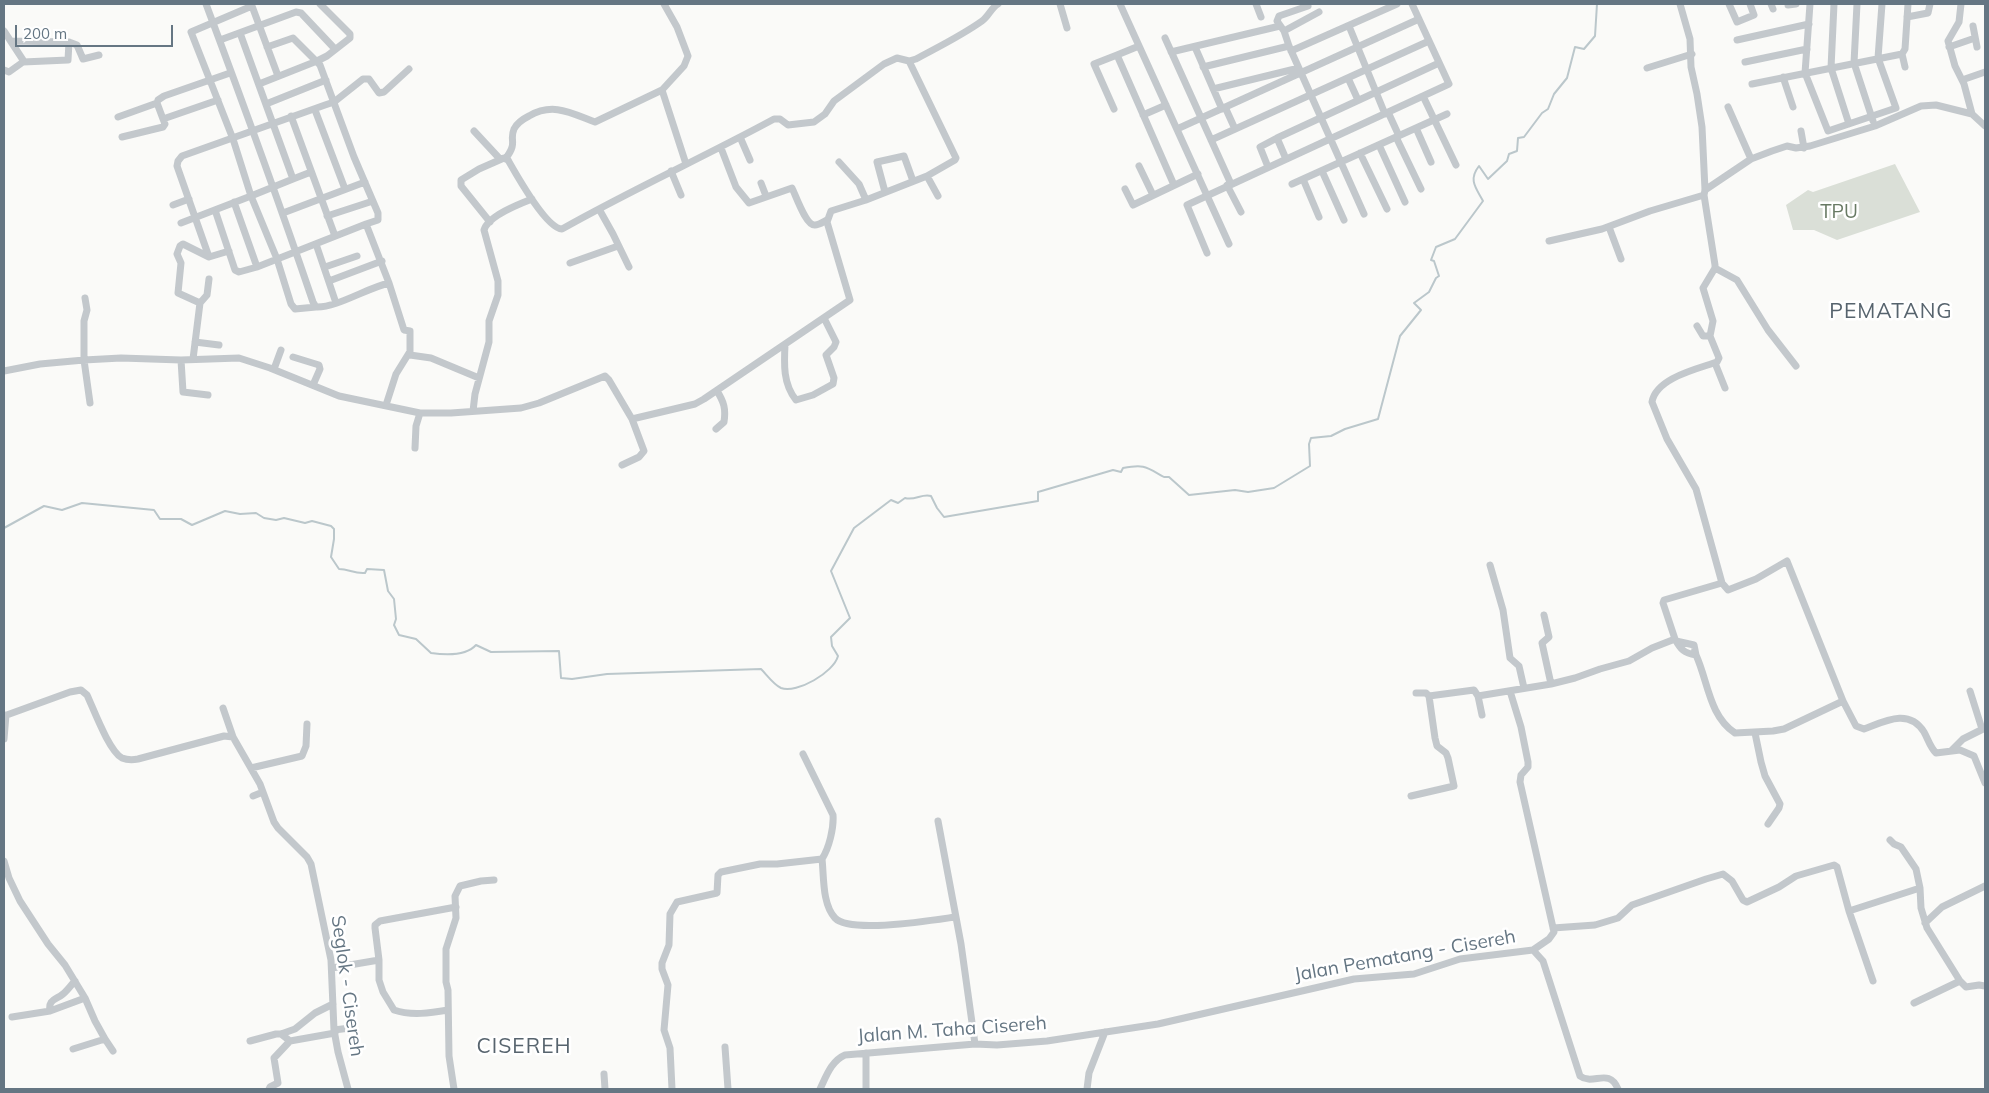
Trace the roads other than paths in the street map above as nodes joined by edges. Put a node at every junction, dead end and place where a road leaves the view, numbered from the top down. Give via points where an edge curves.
1 (206, 4) edge
2 (320, 4) edge
3 (664, 4) edge
4 (998, 4) edge
5 (1060, 4) edge
6 (1120, 4) edge
7 (1256, 4) edge
8 (1397, 4) edge
9 (1412, 4) edge
10 (1680, 4) edge
11 (1729, 4) edge
12 (1750, 4) edge
13 (1788, 4) edge
14 (1796, 4) edge
15 (1810, 4) edge
16 (1834, 4) edge
17 (1857, 4) edge
18 (1882, 4) edge
19 (1908, 4) edge
20 (1930, 4) edge
21 (1961, 4) edge
22 (255, 5) edge
23 (1308, 6) dead end
24 (1319, 12) dead end
25 (1261, 17) dead end
26 (1907, 18) junction
27 (1419, 19) junction
28 (213, 22) junction
29 (1809, 24) junction
30 (260, 26) junction
31 (1349, 26) junction
32 (1973, 26) dead end
33 (1067, 28) dead end
34 (1282, 28) junction
35 (4, 31) edge
36 (240, 33) junction
37 (1165, 38) dead end
38 (1974, 38) junction
39 (220, 40) junction
40 (1737, 40) dead end
41 (11, 41) junction
42 (1429, 41) junction
43 (69, 42) junction
44 (1139, 46) junction
45 (267, 47) junction
46 (1195, 47) junction
47 (1949, 47) junction
48 (1977, 47) dead end
49 (1358, 48) junction
50 (335, 49) junction
51 (1290, 49) junction
52 (1807, 50) junction
53 (1171, 52) junction
54 (1692, 54) junction
55 (1902, 54) junction
56 (99, 55) dead end
57 (1117, 55) junction
58 (1878, 58) junction
59 (317, 61) junction
60 (909, 61) junction
61 (23, 62) junction
62 (1745, 62) dead end
63 (1854, 62) junction
64 (1439, 64) junction
65 (1905, 67) dead end
66 (1203, 68) junction
67 (1648, 68) dead end
68 (1831, 68) junction
69 (409, 69) dead end
70 (4, 70) edge
71 (1300, 70) junction
72 (1367, 70) junction
73 (1985, 72) edge
74 (230, 73) junction
75 (1805, 73) junction
76 (278, 76) junction
77 (1348, 78) junction
78 (1783, 78) junction
79 (210, 80) junction
80 (326, 80) junction
81 (1962, 80) junction
82 (259, 84) junction
83 (1752, 84) dead end
84 (1213, 89) junction
85 (662, 90) junction
86 (1376, 91) junction
87 (1310, 94) junction
88 (1424, 96) junction
89 (218, 100) junction
90 (1358, 100) junction
91 (334, 102) junction
92 (158, 103) junction
93 (266, 104) junction
94 (1166, 105) junction
95 (1728, 106) dead end
96 (1793, 107) dead end
97 (1114, 108) dead end
98 (1224, 108) junction
99 (315, 110) junction
100 (1387, 113) junction
101 (1447, 114) dead end
102 (1972, 114) junction
103 (1143, 115) junction
104 (291, 116) junction
105 (118, 117) dead end
106 (1320, 117) junction
107 (1872, 117) junction
108 (1201, 118) junction
109 (163, 119) junction
110 (1434, 119) junction
111 (273, 123) junction
112 (1849, 124) junction
113 (1875, 126) junction
114 (1985, 126) edge
115 (1416, 128) junction
116 (1177, 129) junction
117 (1236, 129) junction
118 (253, 130) junction
119 (474, 131) dead end
120 (1801, 131) dead end
121 (1397, 136) junction
122 (122, 137) dead end
123 (740, 137) junction
124 (1276, 138) junction
125 (1330, 138) junction
126 (233, 139) junction
127 (1211, 140) junction
128 (1379, 145) junction
129 (721, 148) junction
130 (1804, 148) junction
131 (1360, 153) junction
132 (503, 159) junction
133 (1286, 159) junction
134 (1751, 159) junction
135 (750, 160) dead end
136 (840, 162) dead end
137 (1341, 162) junction
138 (1432, 162) dead end
139 (686, 164) junction
140 (1456, 165) dead end
141 (1140, 166) dead end
142 (1268, 167) junction
143 (1322, 170) junction
144 (670, 171) junction
145 (311, 172) junction
146 (1198, 174) junction
147 (927, 176) junction
148 (1303, 179) junction
149 (293, 180) junction
150 (913, 181) junction
151 (365, 182) junction
152 (761, 183) dead end
153 (1292, 184) dead end
154 (1174, 185) junction
155 (1229, 185) junction
156 (273, 188) junction
157 (345, 189) junction
158 (1125, 189) dead end
159 (1421, 189) dead end
160 (885, 192) junction
161 (1705, 192) junction
162 (681, 195) dead end
163 (1153, 195) junction
164 (1207, 195) junction
165 (252, 196) junction
166 (766, 196) junction
167 (938, 196) dead end
168 (321, 198) junction
169 (189, 199) junction
170 (532, 199) junction
171 (866, 200) junction
172 (373, 201) junction
173 (234, 202) junction
174 (1405, 202) dead end
175 (173, 205) dead end
176 (599, 209) junction
177 (1387, 209) dead end
178 (215, 210) junction
179 (1240, 212) dead end
180 (283, 213) junction
181 (1364, 214) dead end
182 (327, 216) junction
183 (1319, 217) dead end
184 (196, 218) junction
185 (827, 220) junction
186 (1344, 220) dead end
187 (182, 222) dead end
188 (490, 222) junction
189 (366, 224) junction
190 (1609, 227) junction
191 (335, 236) junction
192 (1549, 241) dead end
193 (316, 244) junction
194 (1229, 244) dead end
195 (618, 246) junction
196 (296, 251) junction
197 (229, 252) junction
198 (1208, 253) dead end
199 (357, 256) dead end
200 (209, 257) junction
201 (1621, 258) dead end
202 (277, 259) junction
203 (382, 262) junction
204 (570, 263) dead end
205 (257, 267) junction
206 (325, 267) junction
207 (629, 267) dead end
208 (1715, 268) junction
209 (209, 279) dead end
210 (329, 281) junction
211 (389, 283) junction
212 (85, 298) dead end
213 (200, 303) junction
214 (336, 303) junction
215 (316, 307) junction
216 (824, 318) junction
217 (1697, 326) dead end
218 (1710, 336) junction
219 (195, 342) junction
220 (219, 345) dead end
221 (785, 345) junction
222 (281, 350) dead end
223 (409, 353) junction
224 (293, 357) dead end
225 (193, 359) junction
226 (84, 360) junction
227 (181, 360) junction
228 (1715, 363) junction
229 (1796, 366) dead end
230 (274, 369) junction
231 (4, 371) edge
232 (479, 378) junction
233 (312, 385) junction
234 (1725, 388) dead end
235 (717, 391) junction
236 (208, 395) dead end
237 (90, 403) dead end
238 (386, 406) junction
239 (473, 411) junction
240 (420, 413) junction
241 (632, 419) junction
242 (716, 429) dead end
243 (415, 448) dead end
244 (622, 464) dead end
245 (1490, 565) dead end
246 (1722, 583) junction
247 (1544, 615) dead end
248 (1676, 640) junction
249 (1551, 684) junction
250 (1524, 688) junction
251 (1510, 691) junction
252 (1970, 691) dead end
253 (1416, 693) dead end
254 (1429, 696) junction
255 (1478, 696) junction
256 (1843, 701) junction
257 (223, 708) dead end
258 (5, 715) edge
259 (1482, 715) dead end
260 (306, 724) dead end
261 (1984, 729) edge
262 (1755, 732) junction
263 (233, 737) junction
264 (4, 739) edge
265 (1951, 751) junction
266 (803, 754) dead end
267 (251, 768) junction
268 (1985, 783) edge
269 (263, 792) junction
270 (253, 796) dead end
271 (1411, 796) dead end
272 (938, 821) dead end
273 (1768, 824) dead end
274 (1890, 840) dead end
275 (822, 859) junction
276 (4, 861) edge
277 (494, 880) dead end
278 (1985, 886) edge
279 (1920, 888) junction
280 (456, 907) junction
281 (1849, 911) junction
282 (955, 917) junction
283 (1926, 924) junction
284 (1553, 928) junction
285 (1533, 950) junction
286 (379, 960) junction
287 (332, 968) junction
288 (75, 981) junction
289 (1873, 981) dead end
290 (1960, 981) junction
291 (1985, 986) edge
292 (85, 998) junction
293 (1914, 1003) dead end
294 (332, 1004) junction
295 (448, 1010) junction
296 (50, 1012) junction
297 (12, 1017) dead end
298 (350, 1028) dead end
299 (335, 1032) junction
300 (1105, 1032) junction
301 (281, 1034) junction
302 (105, 1039) junction
303 (250, 1041) dead end
304 (290, 1041) junction
305 (974, 1044) junction
306 (725, 1047) dead end
307 (73, 1049) dead end
308 (113, 1051) dead end
309 (866, 1053) junction
310 (604, 1074) dead end
311 (866, 1088) dead end
312 (269, 1089) edge
313 (348, 1089) edge
314 (454, 1089) edge
315 (604, 1089) edge
316 (672, 1089) edge
317 (728, 1089) edge
318 (820, 1089) edge
319 (1087, 1089) edge
320 (1618, 1089) edge

1 - 28 street
2 - 50 street via 350,34 350,38
3 - 85 street via 688,58
4 - 60 street via 984,20
5 - 33 street
6 - 44 street
7 - 25 street
8 - 31 street
9 - 27 street
10 - 54 street
11 - 12 street via 1737,22 1754,15
13 - 14 street
15 - 29 street
16 - 68 street
17 - 63 street
18 - 58 street
19 - 26 street
20 - 26 street via 1928,13
21 - 47 street via 1959,22 1949,38
22 - 28 street
22 - 30 street
23 - 34 street via 1279,16
24 - 34 street
26 - 55 street
27 - 42 street
27 - 49 street
28 - 39 street
28 - 79 street via 190,32
29 - 40 street
29 - 52 street
30 - 36 street
30 - 45 street
30 - 50 street via 299,12
31 - 49 street
31 - 51 street
32 - 38 street
34 - 46 street
34 - 51 street
35 - 41 street
36 - 39 street
36 - 82 street
37 - 53 street
38 - 47 street
38 - 48 street
39 - 74 street
41 - 43 street
41 - 61 street
42 - 64 street
42 - 72 street
43 - 56 street via 76,45 83,60
43 - 61 street via 68,60
44 - 57 street
44 - 94 street
45 - 59 street via 293,38
45 - 76 street
46 - 53 street
46 - 66 street
47 - 81 street
49 - 71 street
49 - 72 street
50 - 59 street
51 - 66 street
51 - 71 street
52 - 62 street
52 - 75 street
53 - 108 street
54 - 67 street
54 - 161 street via 1703,136
55 - 58 street
55 - 65 street
57 - 97 street via 1094,64
57 - 103 street
58 - 63 street
58 - 107 street via 1896,108
59 - 76 street
59 - 80 street
60 - 123 street via 897,58 884,64 834,101 814,122 788,125 774,119
60 - 147 street via 956,158
61 - 70 street via 10,72
63 - 68 street
63 - 107 street
64 - 86 street
64 - 88 street via 1449,84
66 - 84 street
68 - 75 street
68 - 112 street
69 - 91 street via 384,92 379,93 366,79
71 - 84 street
71 - 87 street
71 - 98 street
72 - 77 street
72 - 86 street
73 - 81 street
74 - 79 street
74 - 118 street
75 - 78 street
75 - 112 street via 1827,131
76 - 82 street
77 - 87 street
77 - 90 street
78 - 83 street
78 - 96 street
79 - 89 street
79 - 92 street via 164,96
80 - 91 street
80 - 93 street
81 - 102 street
82 - 93 street
84 - 98 street
85 - 132 street via 595,122 550,108 537,111 515,126 514,146
85 - 139 street
86 - 90 street
86 - 100 street
87 - 106 street
87 - 117 street
88 - 100 street
88 - 110 street
89 - 109 street
89 - 126 street
90 - 106 street
91 - 99 street
91 - 151 street
92 - 105 street
92 - 109 street
93 - 111 street
94 - 103 street
94 - 116 street
95 - 134 street
98 - 108 street
98 - 117 street
99 - 104 street
99 - 157 street
100 - 121 street
100 - 125 street
101 - 110 street
102 - 113 street via 1936,104 1918,107
102 - 114 street
103 - 154 street
104 - 111 street
104 - 145 street
106 - 124 street
106 - 125 street
107 - 112 street
107 - 113 street
108 - 116 street
108 - 127 street
109 - 122 street via 163,127
110 - 115 street
110 - 140 street
111 - 118 street
111 - 149 street
113 - 130 street
115 - 121 street
115 - 138 street
116 - 146 street
117 - 127 street
118 - 126 street
118 - 156 street
119 - 132 street
120 - 130 street
121 - 128 street
121 - 159 street
123 - 129 street
123 - 135 street
124 - 133 street
124 - 142 street via 1260,147
125 - 133 street
125 - 137 street
126 - 165 street
126 - 169 street via 182,156 178,161
127 - 155 street
128 - 131 street
128 - 174 street
129 - 139 street
129 - 166 street via 740,194 749,203
130 - 134 street via 1784,146
131 - 137 street
131 - 177 street
132 - 170 street
132 - 188 street via 460,180
133 - 142 street
134 - 161 street
136 - 171 street via 859,184
137 - 143 street
137 - 181 street
139 - 144 street
141 - 163 street
142 - 155 street
143 - 148 street
143 - 186 street
144 - 162 street
144 - 176 street
145 - 149 street
145 - 168 street
146 - 154 street
146 - 164 street
147 - 150 street
147 - 167 street
148 - 153 street
148 - 183 street
149 - 156 street
150 - 160 street
150 - 160 street via 904,156 877,162
151 - 157 street
151 - 172 street
152 - 166 street
154 - 163 street
155 - 164 street
155 - 179 street
156 - 165 street
156 - 180 street
157 - 168 street
158 - 163 street via 1132,205
160 - 171 street
161 - 190 street
161 - 208 street
164 - 194 street
164 - 198 street via 1187,206
165 - 173 street
165 - 202 street
166 - 185 street via 772,197 792,188 811,224
168 - 180 street
168 - 182 street
169 - 175 street
169 - 184 street
170 - 176 street via 558,229
170 - 188 street
171 - 185 street via 831,212
172 - 182 street
172 - 189 street via 379,218
173 - 178 street
173 - 205 street
176 - 195 street
178 - 184 street
178 - 197 street
180 - 196 street
182 - 191 street
184 - 187 street
184 - 200 street
185 - 216 street via 850,297 849,302
188 - 232 street via 484,230 498,281 498,295 488,322 489,342
189 - 191 street
189 - 203 street
190 - 192 street
190 - 201 street
191 - 193 street
193 - 196 street
193 - 206 street
195 - 204 street
195 - 207 street
196 - 202 street
196 - 215 street
197 - 200 street
197 - 205 street via 235,270 239,272
199 - 206 street
200 - 213 street via 183,244 177,252 181,267 178,293
202 - 205 street
202 - 215 street via 293,307 299,310
203 - 210 street
203 - 211 street
206 - 210 street
208 - 218 street via 1703,288 1713,317
208 - 229 street via 1737,280 1768,330
209 - 213 street via 207,296
210 - 214 street
211 - 214 street
211 - 223 street via 404,330 410,331
212 - 226 street
213 - 219 street
214 - 215 street
216 - 221 street
216 - 221 street via 836,342 826,355 833,384 796,400 784,371
217 - 218 street via 1703,336
218 - 228 street via 1719,358
219 - 220 street
219 - 225 street
221 - 235 street
222 - 230 street
223 - 232 street
223 - 238 street via 396,374
224 - 233 street via 319,365
225 - 227 street
225 - 230 street via 239,358
226 - 227 street
226 - 231 street
226 - 237 street
227 - 236 street via 183,392
228 - 234 street
228 - 246 street via 1667,381 1655,393 1652,402 1667,440 1696,489
230 - 233 street
232 - 239 street
233 - 238 street via 339,396
235 - 241 street via 695,404
235 - 242 street via 726,410 724,422
238 - 240 street
239 - 240 street
239 - 241 street via 505,411 539,403 604,376 610,380
240 - 243 street
241 - 244 street via 644,451 639,458
245 - 250 street via 1507,628 1510,658 1519,666
246 - 248 street via 1663,601
246 - 256 street via 1728,590 1787,561
247 - 249 street via 1549,637 1542,644
248 - 249 street via 1629,661
248 - 262 street via 1681,651 1696,655 1719,716 1730,730 1735,733
249 - 250 street
250 - 251 street
251 - 255 street
251 - 284 street via 1528,762 1520,782
252 - 261 street
253 - 254 street
254 - 255 street via 1472,689
254 - 271 street via 1437,746 1446,753 1454,786
255 - 259 street
256 - 262 street via 1784,729
256 - 265 street via 1858,728 1864,729 1895,718 1908,718 1923,730 1934,752
257 - 263 street, Seglok - Cisereh
258 - 263 street via 81,690 87,695 116,752 130,760 224,736
258 - 264 street
260 - 267 street via 306,746 302,756
261 - 265 street via 1963,739
262 - 273 street via 1765,776 1780,804
263 - 267 street, Seglok - Cisereh
265 - 268 street via 1960,750 1974,756
266 - 275 street via 833,815 834,824
267 - 269 street, Seglok - Cisereh
269 - 270 street
269 - 287 street, Seglok - Cisereh via 278,828 311,864
272 - 282 street
274 - 279 street via 1901,847 1916,869
275 - 282 street via 826,900 838,920 896,926
275 - 316 street via 760,864 721,872 717,893 677,902 672,910 669,945 662,963 668,985 664,1030 670,1048
276 - 288 street via 20,901
277 - 280 street via 460,886 455,896
278 - 283 street via 1942,907
279 - 281 street
279 - 283 street
280 - 286 street via 380,921 375,925
280 - 295 street via 456,918 446,948
281 - 284 street via 1834,865 1796,876 1747,902 1724,874 1632,905 1618,918 1595,925
281 - 289 street
282 - 305 street
283 - 290 street
284 - 285 street via 1552,936
285 - 300 street, Jalan Pematang - Cisereh via 1465,958 1414,974 1354,979 1158,1024
285 - 320 street, Jalan Pematang - Cisereh via 1543,961 1580,1076 1608,1078
286 - 287 street
286 - 295 street via 379,980 394,1010 415,1014
287 - 294 street, Seglok - Cisereh
288 - 292 street
288 - 296 street via 51,1001
290 - 291 street via 1966,988
290 - 293 street
292 - 296 street
292 - 302 street
294 - 299 street, Seglok - Cisereh
294 - 301 street via 314,1013 295,1029
295 - 314 street
296 - 297 street
298 - 299 street
299 - 304 street
299 - 313 street, Seglok - Cisereh
300 - 305 street, Jalan M. Taha Cisereh via 1032,1042
300 - 319 street via 1089,1073
301 - 303 street
301 - 304 street
302 - 307 street
302 - 308 street
304 - 312 street via 274,1058 278,1083
305 - 309 street, Jalan M. Taha Cisereh
306 - 317 street
309 - 311 street
309 - 318 street, Jalan M. Taha Cisereh via 839,1058
310 - 315 street

